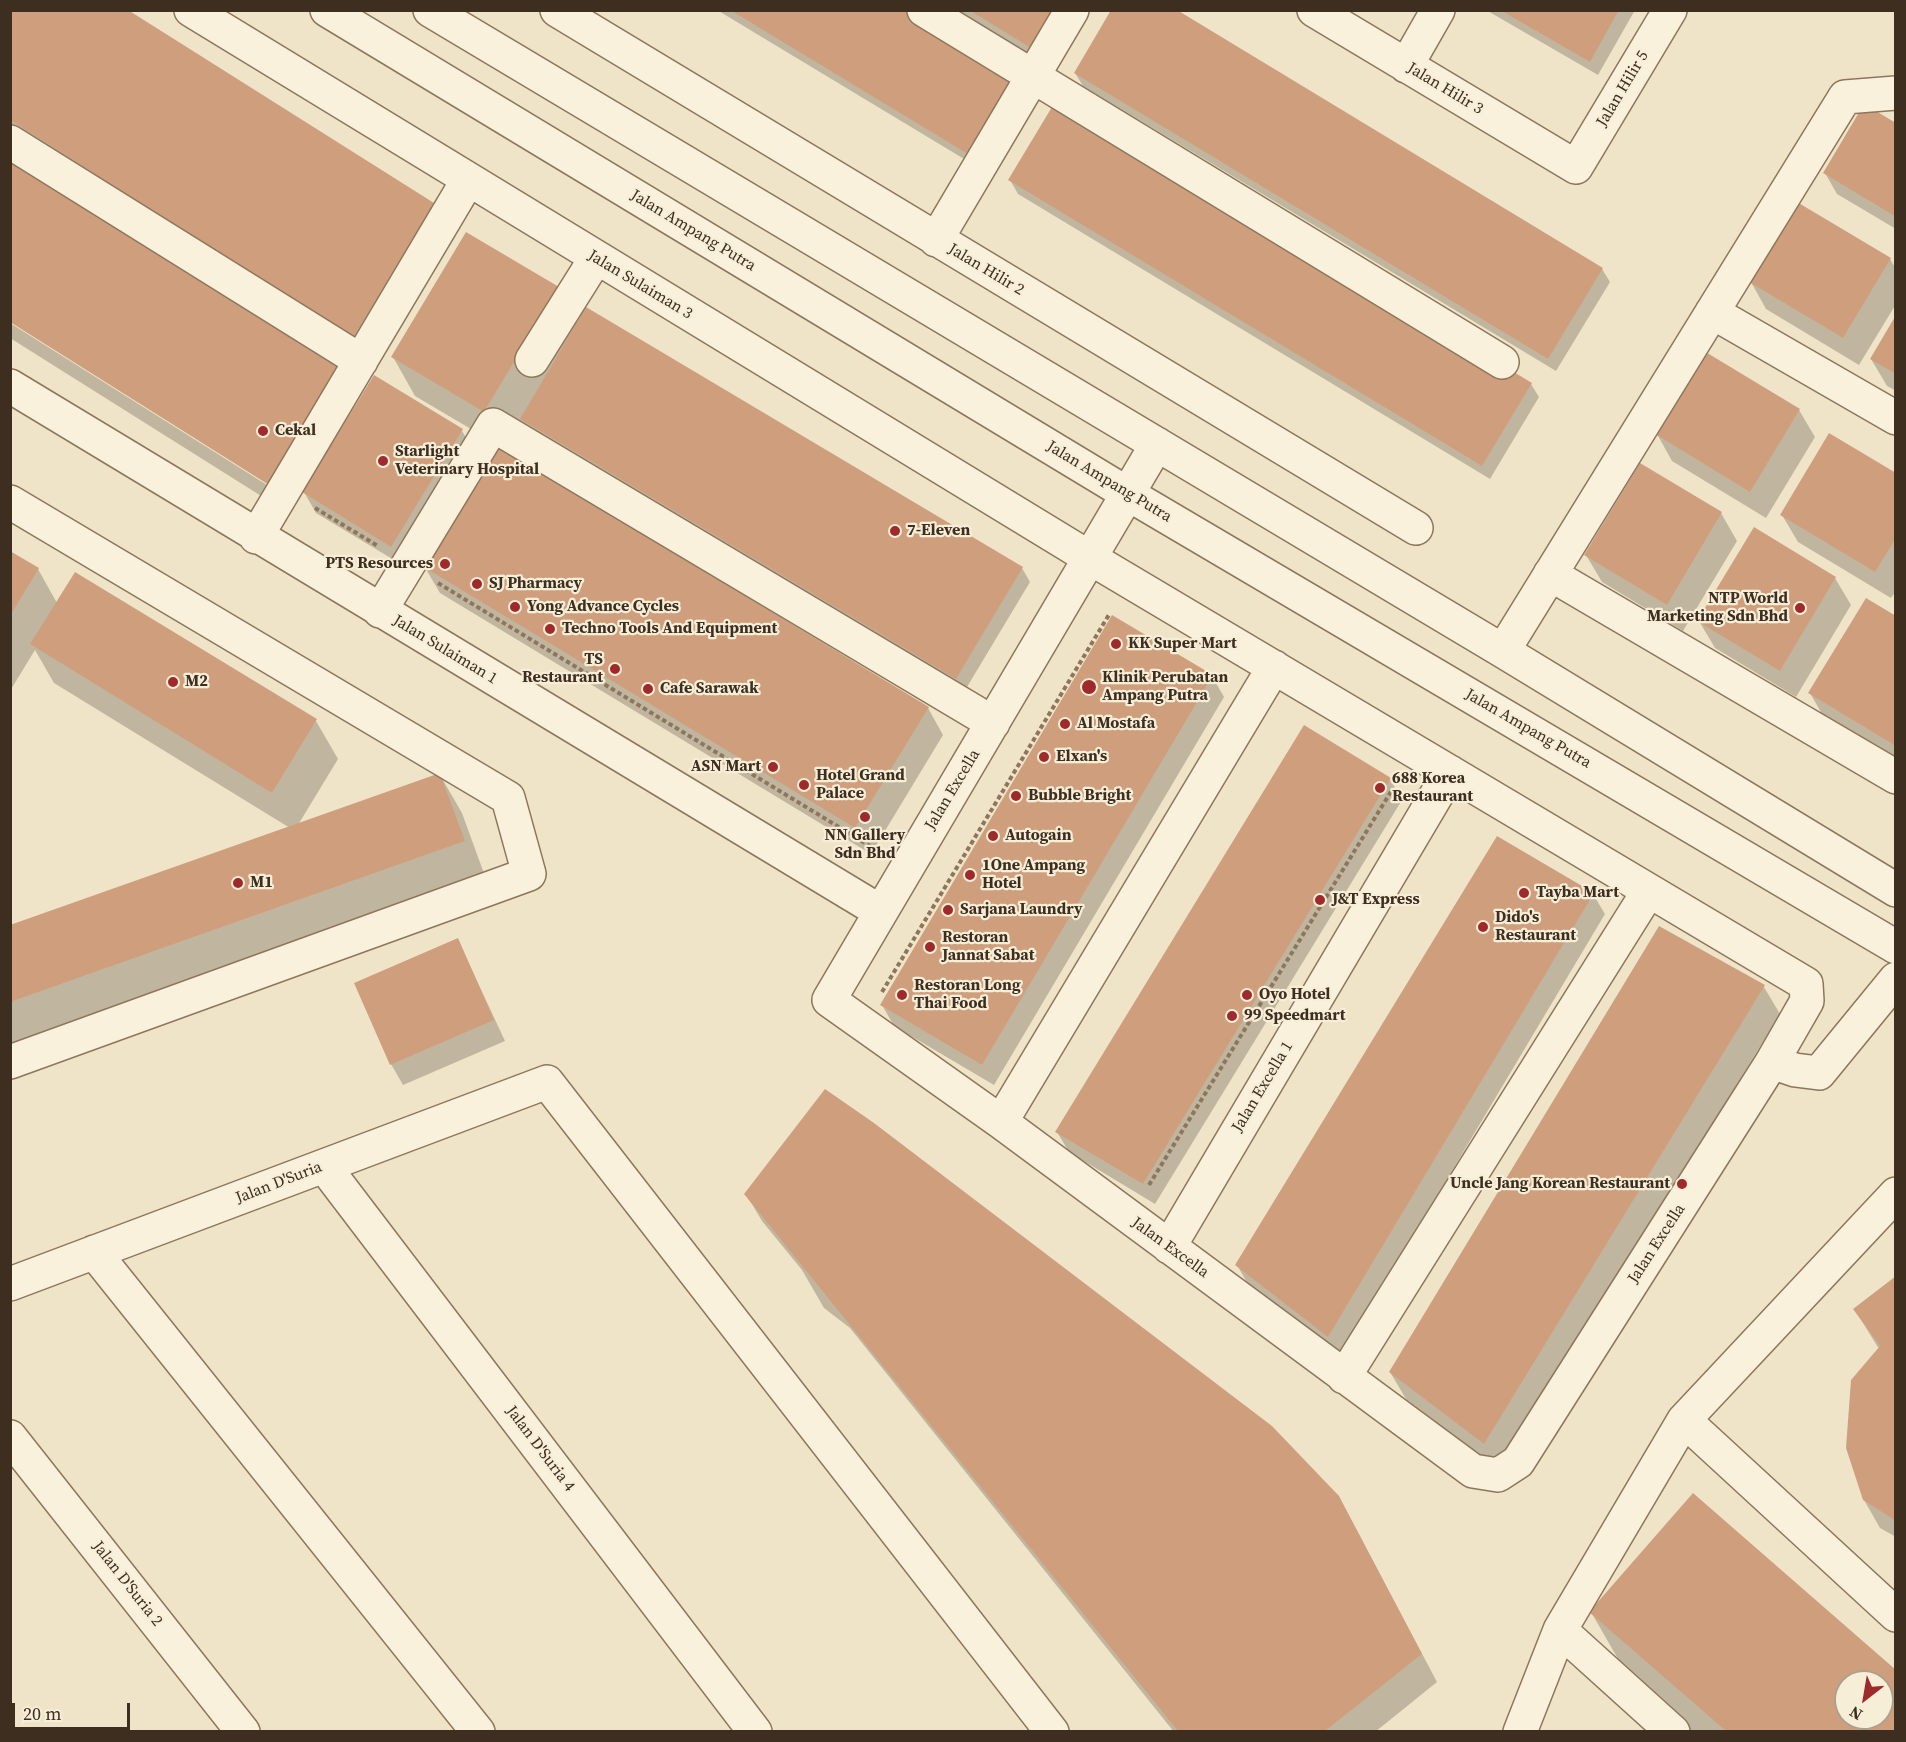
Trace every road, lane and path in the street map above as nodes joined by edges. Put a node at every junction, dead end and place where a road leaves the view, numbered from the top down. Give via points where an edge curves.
1 (191, 10) edge
2 (327, 10) edge
3 (430, 10) edge
4 (557, 10) edge
5 (924, 10) edge
6 (1072, 10) edge
7 (1314, 10) edge
8 (1437, 10) edge
9 (1670, 10) edge
10 (1406, 66) junction
11 (1033, 76) junction
12 (1896, 93) edge
13 (10, 142) edge
14 (1576, 167) joint
15 (468, 180) junction
16 (936, 240) junction
17 (596, 258) junction
18 (1712, 312) junction
19 (532, 360) dead end
20 (360, 361) junction
21 (1502, 362) dead end
22 (10, 386) edge
23 (1896, 418) edge
24 (1157, 444) junction
25 (283, 488) junction
26 (1128, 494) junction
27 (10, 502) edge
28 (1416, 528) dead end
29 (256, 537) junction
30 (1090, 558) junction
31 (408, 564) junction
32 (1550, 574) junction
33 (1129, 582) junction
34 (380, 611) junction
35 (1503, 651) junction
36 (1274, 667) junction
37 (993, 723) junction
38 (1416, 751) junction
39 (1450, 772) junction
40 (1896, 777) edge
41 (907, 868) junction
42 (1896, 890) edge
43 (1648, 892) junction
44 (881, 912) junction
45 (1896, 947) edge
46 (1896, 979) edge
47 (863, 1024) junction
48 (10, 1062) edge
49 (1772, 1062) junction
50 (1001, 1122) junction
51 (324, 1166) junction
52 (1896, 1194) edge
53 (1129, 1218) junction
54 (1168, 1247) junction
55 (94, 1252) junction
56 (10, 1284) edge
57 (1344, 1377) junction
58 (1684, 1420) junction
59 (10, 1437) edge
60 (1896, 1615) edge
61 (1560, 1630) junction
62 (243, 1731) edge
63 (478, 1731) edge
64 (755, 1731) edge
65 (1052, 1731) edge
66 (1520, 1731) edge
67 (1673, 1731) edge

1 - 15 street, Jalan Sulaiman 3
2 - 26 street, Jalan Ampang Putra
3 - 24 street
4 - 16 street, Jalan Hilir 2
5 - 11 street
6 - 11 street
7 - 10 street, Jalan Hilir 3
8 - 10 street
9 - 14 street, Jalan Hilir 5
10 - 14 street, Jalan Hilir 3
11 - 16 street
11 - 21 street
12 - 18 street via 1845,97
13 - 20 street
15 - 17 street, Jalan Sulaiman 3
15 - 20 street
16 - 28 street, Jalan Hilir 2
17 - 19 street
17 - 30 street, Jalan Sulaiman 3
18 - 23 street
18 - 32 street
20 - 25 street
22 - 29 street, Jalan Sulaiman 1
24 - 26 street, Jalan Excella
24 - 35 street
25 - 29 street
25 - 31 path
26 - 30 street, Jalan Excella
26 - 45 street, Jalan Ampang Putra
27 - 48 street via 508,798 529,874
29 - 34 street, Jalan Sulaiman 1
30 - 33 street, Jalan Sulaiman 3
30 - 37 street, Jalan Excella
31 - 34 street
31 - 37 street via 493,425
31 - 41 path
32 - 35 street
32 - 40 street
33 - 36 street, Jalan Sulaiman 3
33 - 47 path
34 - 44 street, Jalan Sulaiman 1
35 - 42 street
36 - 38 street, Jalan Sulaiman 3
36 - 50 street
37 - 41 street, Jalan Excella
38 - 39 street, Jalan Sulaiman 3
38 - 53 path
39 - 43 street, Jalan Sulaiman 3
39 - 54 street, Jalan Excella 1
41 - 44 street, Jalan Excella
43 - 49 street, Jalan Excella via 1806,984 1807,1001
43 - 57 street
44 - 47 street, Jalan Excella via 829,1000
46 - 49 street via 1819,1073
47 - 50 street, Jalan Excella
49 - 57 street, Jalan Excella via 1518,1462 1498,1475 1473,1471
50 - 53 street, Jalan Excella
51 - 55 street, Jalan D'Suria
51 - 64 street, Jalan D'Suria 4
51 - 65 street, Jalan D'Suria via 547,1082
52 - 58 street
53 - 54 street, Jalan Excella
54 - 57 street, Jalan Excella
55 - 56 street, Jalan D'Suria
55 - 63 street
58 - 60 street
58 - 61 street
59 - 62 street, Jalan D'Suria 2
61 - 66 street
61 - 67 street

